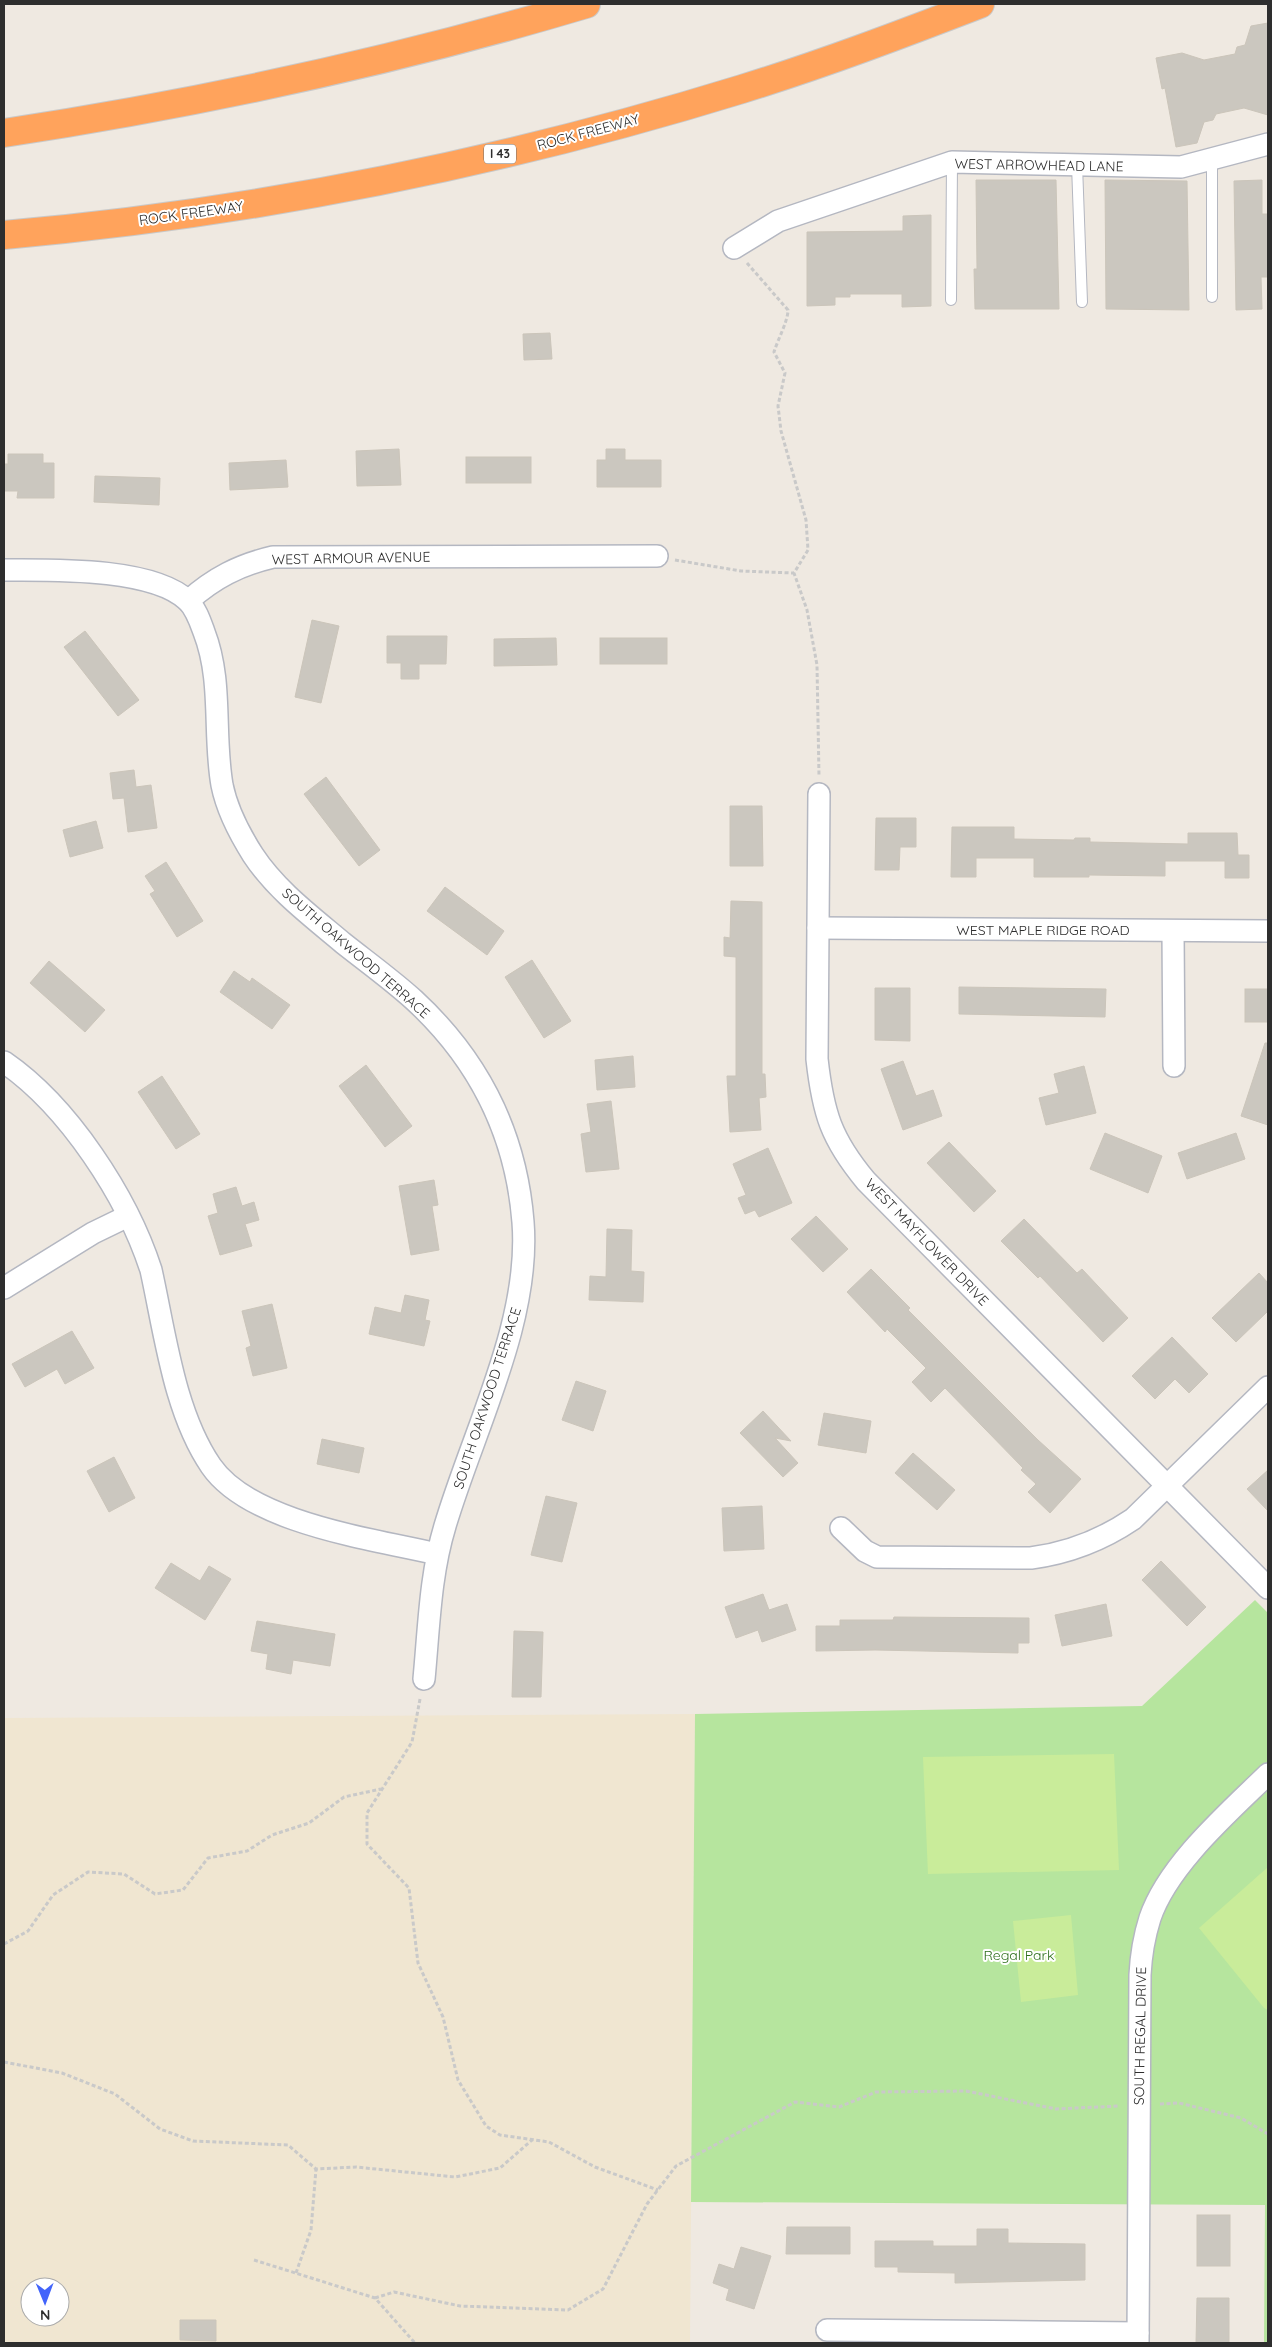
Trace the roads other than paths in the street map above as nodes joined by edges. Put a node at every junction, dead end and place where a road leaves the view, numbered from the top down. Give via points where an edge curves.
1 (586, 4) edge
2 (980, 4) edge
3 (4, 133) edge
4 (1268, 144) edge
5 (1212, 159) junction
6 (952, 162) junction
7 (1077, 165) junction
8 (4, 235) edge
9 (734, 248) road end
10 (1212, 297) dead end
11 (951, 300) dead end
12 (1082, 302) dead end
13 (658, 556) road end
14 (4, 570) edge
15 (188, 601) junction
16 (819, 794) road end
17 (818, 928) junction
18 (1173, 930) junction
19 (1268, 931) edge
20 (4, 1062) edge
21 (1174, 1066) dead end
22 (128, 1216) junction
23 (4, 1288) edge
24 (1268, 1387) edge
25 (1168, 1487) junction
26 (841, 1528) dead end
27 (437, 1554) junction
28 (1268, 1588) edge
29 (424, 1679) road end
30 (1268, 1774) edge
31 (827, 2330) dead end
32 (1138, 2338) edge

1 - 3 highway via 482,34 309,77 185,103
2 - 8 highway, ROCK FREEWAY / I 43 via 743,89 527,148 293,198 130,222
4 - 5 street, WEST ARROWHEAD LANE
5 - 7 street, WEST ARROWHEAD LANE via 1181,167
5 - 10 lane
6 - 7 street, WEST ARROWHEAD LANE
6 - 9 street, WEST ARROWHEAD LANE via 778,222
6 - 11 lane
7 - 12 lane
13 - 15 street, WEST ARMOUR AVENUE via 273,557 224,573
14 - 15 street via 103,573 144,580 171,589
15 - 27 street, SOUTH OAKWOOD TERRACE via 198,615 209,645 216,678 222,783 229,811 239,831 255,858 282,890 414,1000 444,1030 485,1088 509,1144 523,1223 518,1301
16 - 17 street, WEST MAYFLOWER DRIVE
17 - 18 street, WEST MAPLE RIDGE ROAD
17 - 25 street, WEST MAYFLOWER DRIVE via 817,1059 822,1101 838,1143 866,1181
18 - 19 street, WEST MAPLE RIDGE ROAD
18 - 21 street
20 - 22 street via 65,1119
22 - 23 street
22 - 27 street via 151,1270 184,1408 200,1448 223,1480 256,1503 290,1518
24 - 25 street
25 - 26 street via 1113,1532 1056,1555 1031,1558 877,1557 865,1551
25 - 28 street, WEST MAYFLOWER DRIVE
27 - 29 street, SOUTH OAKWOOD TERRACE
30 - 32 street, SOUTH REGAL DRIVE via 1181,1863 1165,1885 1150,1917 1142,1949
31 - 32 street

